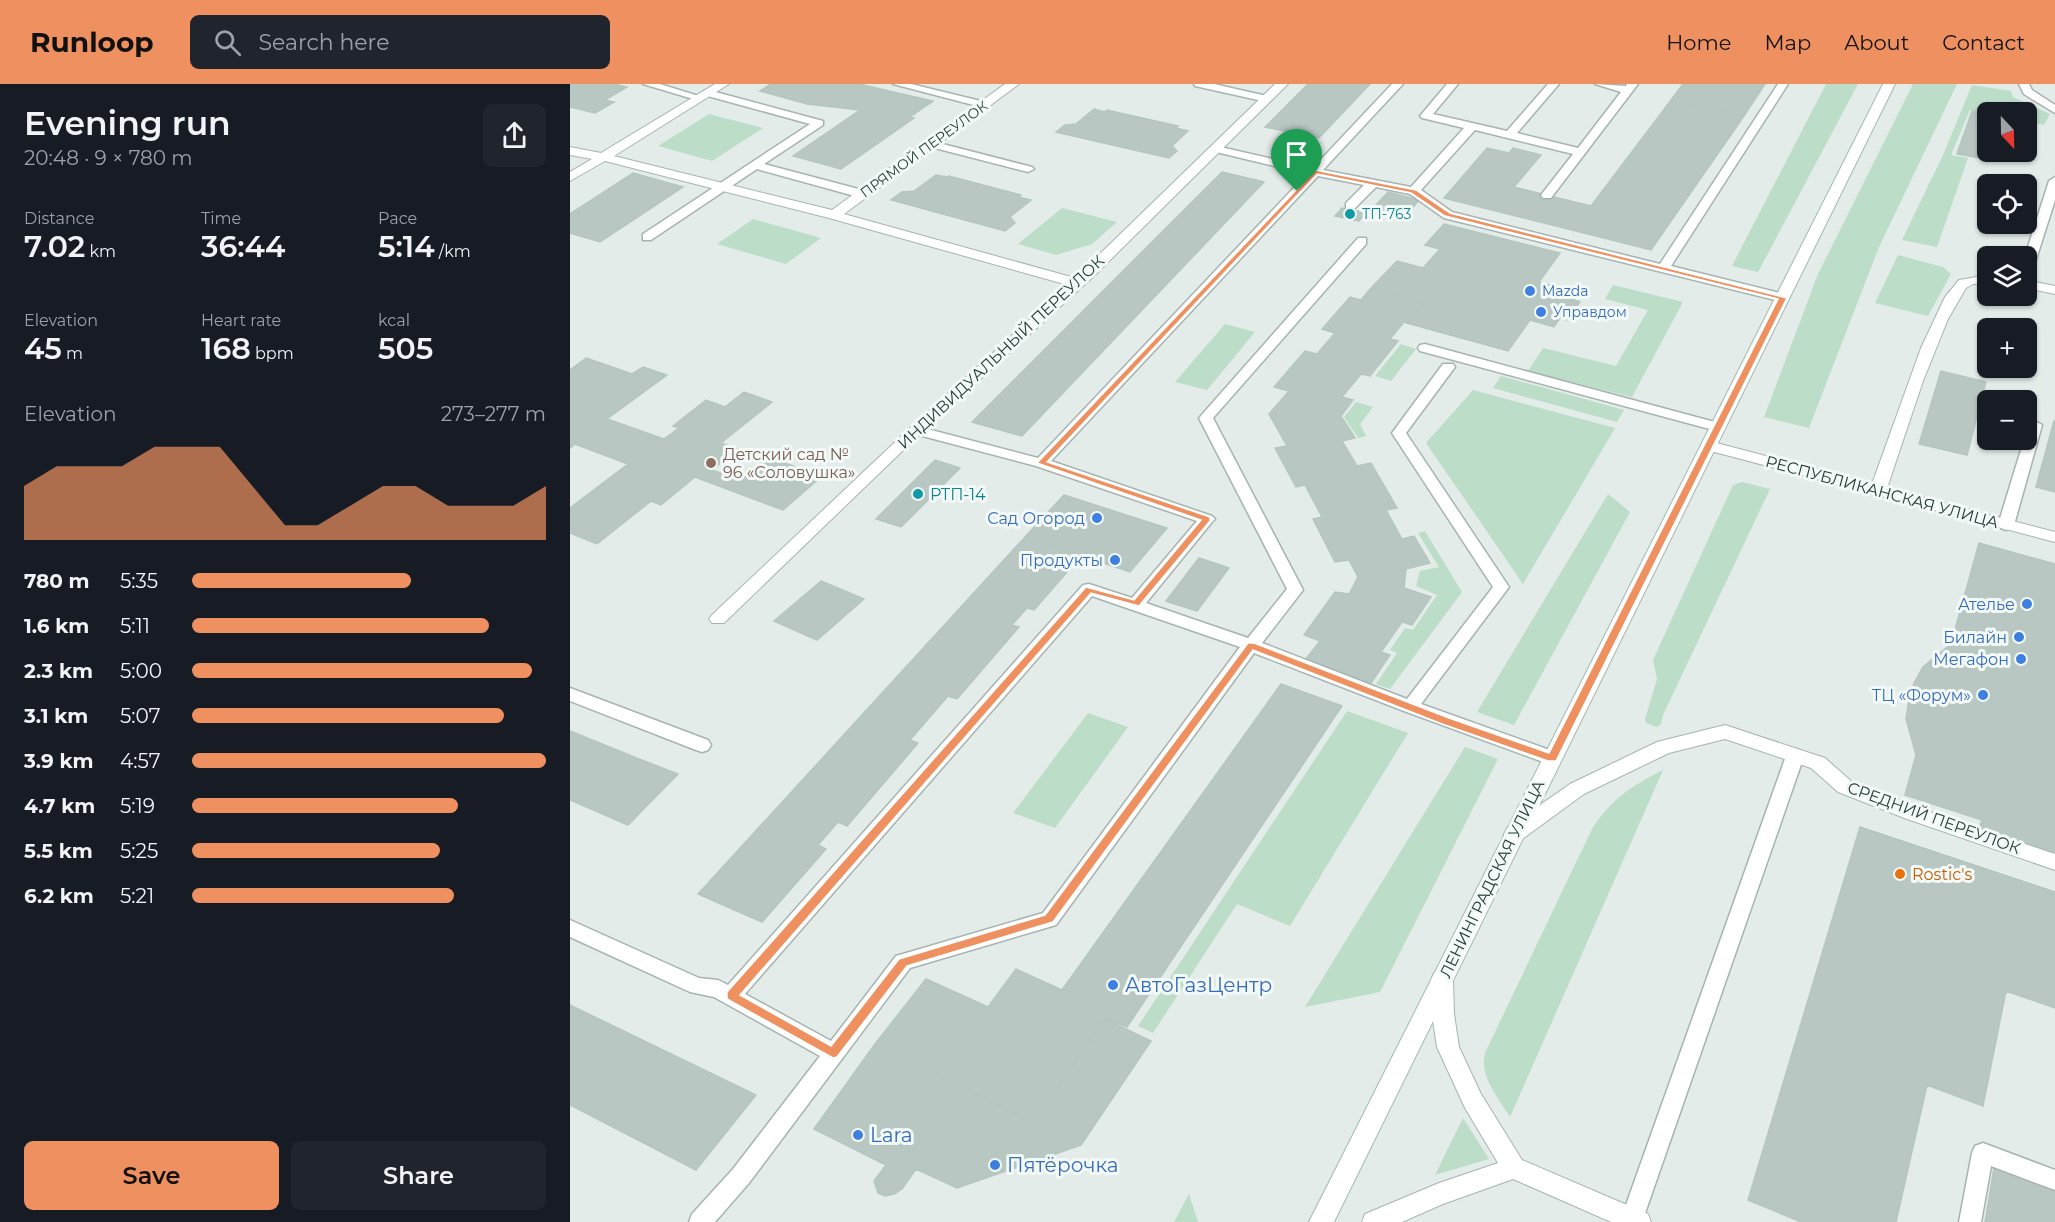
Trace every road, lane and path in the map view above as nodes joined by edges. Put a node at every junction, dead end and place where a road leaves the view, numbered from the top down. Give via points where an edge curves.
1 (648, 84) edge
2 (723, 84) edge
3 (898, 84) edge
4 (1013, 84) edge
5 (1199, 84) edge
6 (1282, 84) edge
7 (1398, 84) edge
8 (1453, 84) edge
9 (1554, 84) edge
10 (1600, 84) edge
11 (1783, 84) edge
12 (1889, 84) edge
13 (2024, 84) edge
14 (1631, 87) edge
15 (704, 96) junction
16 (1267, 99) junction
17 (985, 105) junction
18 (2055, 110) edge
19 (1472, 126) junction
20 (1509, 135) junction
21 (932, 144) junction
22 (1216, 149) junction
23 (570, 151) edge
24 (1581, 152) junction
25 (604, 156) junction
26 (755, 165) junction
27 (1028, 169) dead end
28 (1315, 172) junction
29 (570, 177) edge
30 (2055, 181) edge
31 (1373, 183) junction
32 (723, 187) junction
33 (1414, 191) junction
34 (862, 194) junction
35 (1547, 195) dead end
36 (1350, 206) dead end
37 (834, 215) junction
38 (1526, 218) dead end
39 (1514, 232) junction
40 (647, 237) dead end
41 (1362, 241) dead end
42 (2034, 246) edge
43 (1663, 269) junction
44 (1977, 280) edge
45 (1078, 283) junction
46 (2037, 286) edge
47 (2055, 290) edge
48 (1783, 298) junction
49 (1425, 348) dead end
50 (1448, 367) dead end
51 (1717, 427) junction
52 (916, 430) junction
53 (1708, 446) junction
54 (2028, 450) edge
55 (1041, 463) junction
56 (1877, 492) junction
57 (2006, 525) junction
58 (2055, 537) edge
59 (1136, 604) junction
60 (718, 619) dead end
61 (1251, 645) junction
62 (570, 694) edge
63 (1410, 707) junction
64 (702, 745) dead end
65 (1796, 756) junction
66 (1552, 758) junction
67 (1514, 834) junction
68 (2055, 862) edge
69 (570, 928) edge
70 (1442, 980) junction
71 (731, 996) junction
72 (833, 1053) junction
73 (1514, 1168) junction
74 (2055, 1180) edge
75 (1636, 1220) edge
76 (700, 1222) edge
77 (1321, 1222) edge
78 (1374, 1222) edge
79 (1970, 1222) edge

1 - 15 lane
2 - 15 street
3 - 17 lane
4 - 17 street, ПРЯМОЙ ПЕРЕУЛОК
5 - 16 lane
6 - 16 street, ИНДИВИДУАЛЬНЫЙ ПЕРЕУЛОК
7 - 28 lane
8 - 19 lane via 1426,116
9 - 20 lane
10 - 14 lane
11 - 43 lane
12 - 48 street, ЛЕНИНГРАДСКАЯ УЛИЦА
13 - 18 lane via 2028,92
14 - 24 lane
15 - 25 street
15 - 26 lane via 819,123
16 - 22 street, ИНДИВИДУАЛЬНЫЙ ПЕРЕУЛОК
17 - 21 street, ПРЯМОЙ ПЕРЕУЛОК
19 - 20 lane
19 - 33 lane
20 - 24 lane
21 - 27 lane
21 - 34 street, ПРЯМОЙ ПЕРЕУЛОК
22 - 28 lane
22 - 45 street, ИНДИВИДУАЛЬНЫЙ ПЕРЕУЛОК
23 - 25 street
24 - 35 lane
25 - 29 street
25 - 32 street
26 - 32 lane
26 - 34 lane
28 - 31 lane
28 - 55 lane
30 - 42 lane
31 - 33 lane
31 - 36 lane
32 - 37 street
32 - 40 lane
33 - 39 lane via 1448,214
34 - 37 street, ПРЯМОЙ ПЕРЕУЛОК
37 - 45 street
38 - 39 lane
39 - 43 lane
41 - 61 lane via 1206,418 1295,590
43 - 48 lane
44 - 56 street via 1960,285 1950,297
45 - 52 street, ИНДИВИДУАЛЬНЫЙ ПЕРЕУЛОК
46 - 47 street
48 - 51 street, ЛЕНИНГРАДСКАЯ УЛИЦА
49 - 51 lane
50 - 63 lane via 1399,433 1501,587
51 - 53 street, ЛЕНИНГРАДСКАЯ УЛИЦА
52 - 55 lane
52 - 60 street, ИНДИВИДУАЛЬНЫЙ ПЕРЕУЛОК
53 - 56 street, РЕСПУБЛИКАНСКАЯ УЛИЦА
53 - 66 street, ЛЕНИНГРАДСКАЯ УЛИЦА
54 - 57 lane
55 - 59 lane via 1207,519
56 - 57 street, РЕСПУБЛИКАНСКАЯ УЛИЦА
57 - 58 street, РЕСПУБЛИКАНСКАЯ УЛИЦА
59 - 61 lane
59 - 71 lane via 1089,589
61 - 63 lane
61 - 72 lane via 1049,919 903,962
62 - 64 lane
63 - 66 lane
65 - 67 street via 1725,732 1664,747 1577,789
65 - 68 street, СРЕДНИЙ ПЕРЕУЛОК via 1818,764 1845,788
65 - 75 lane
66 - 67 street, ЛЕНИНГРАДСКАЯ УЛИЦА
67 - 70 street, ЛЕНИНГРАДСКАЯ УЛИЦА
69 - 71 lane via 697,986
70 - 73 street via 1448,1047 1473,1101
70 - 77 street, ЛЕНИНГРАДСКАЯ УЛИЦА
71 - 72 lane
72 - 76 lane via 741,1176
73 - 75 street
73 - 78 street
74 - 79 lane via 1983,1153

